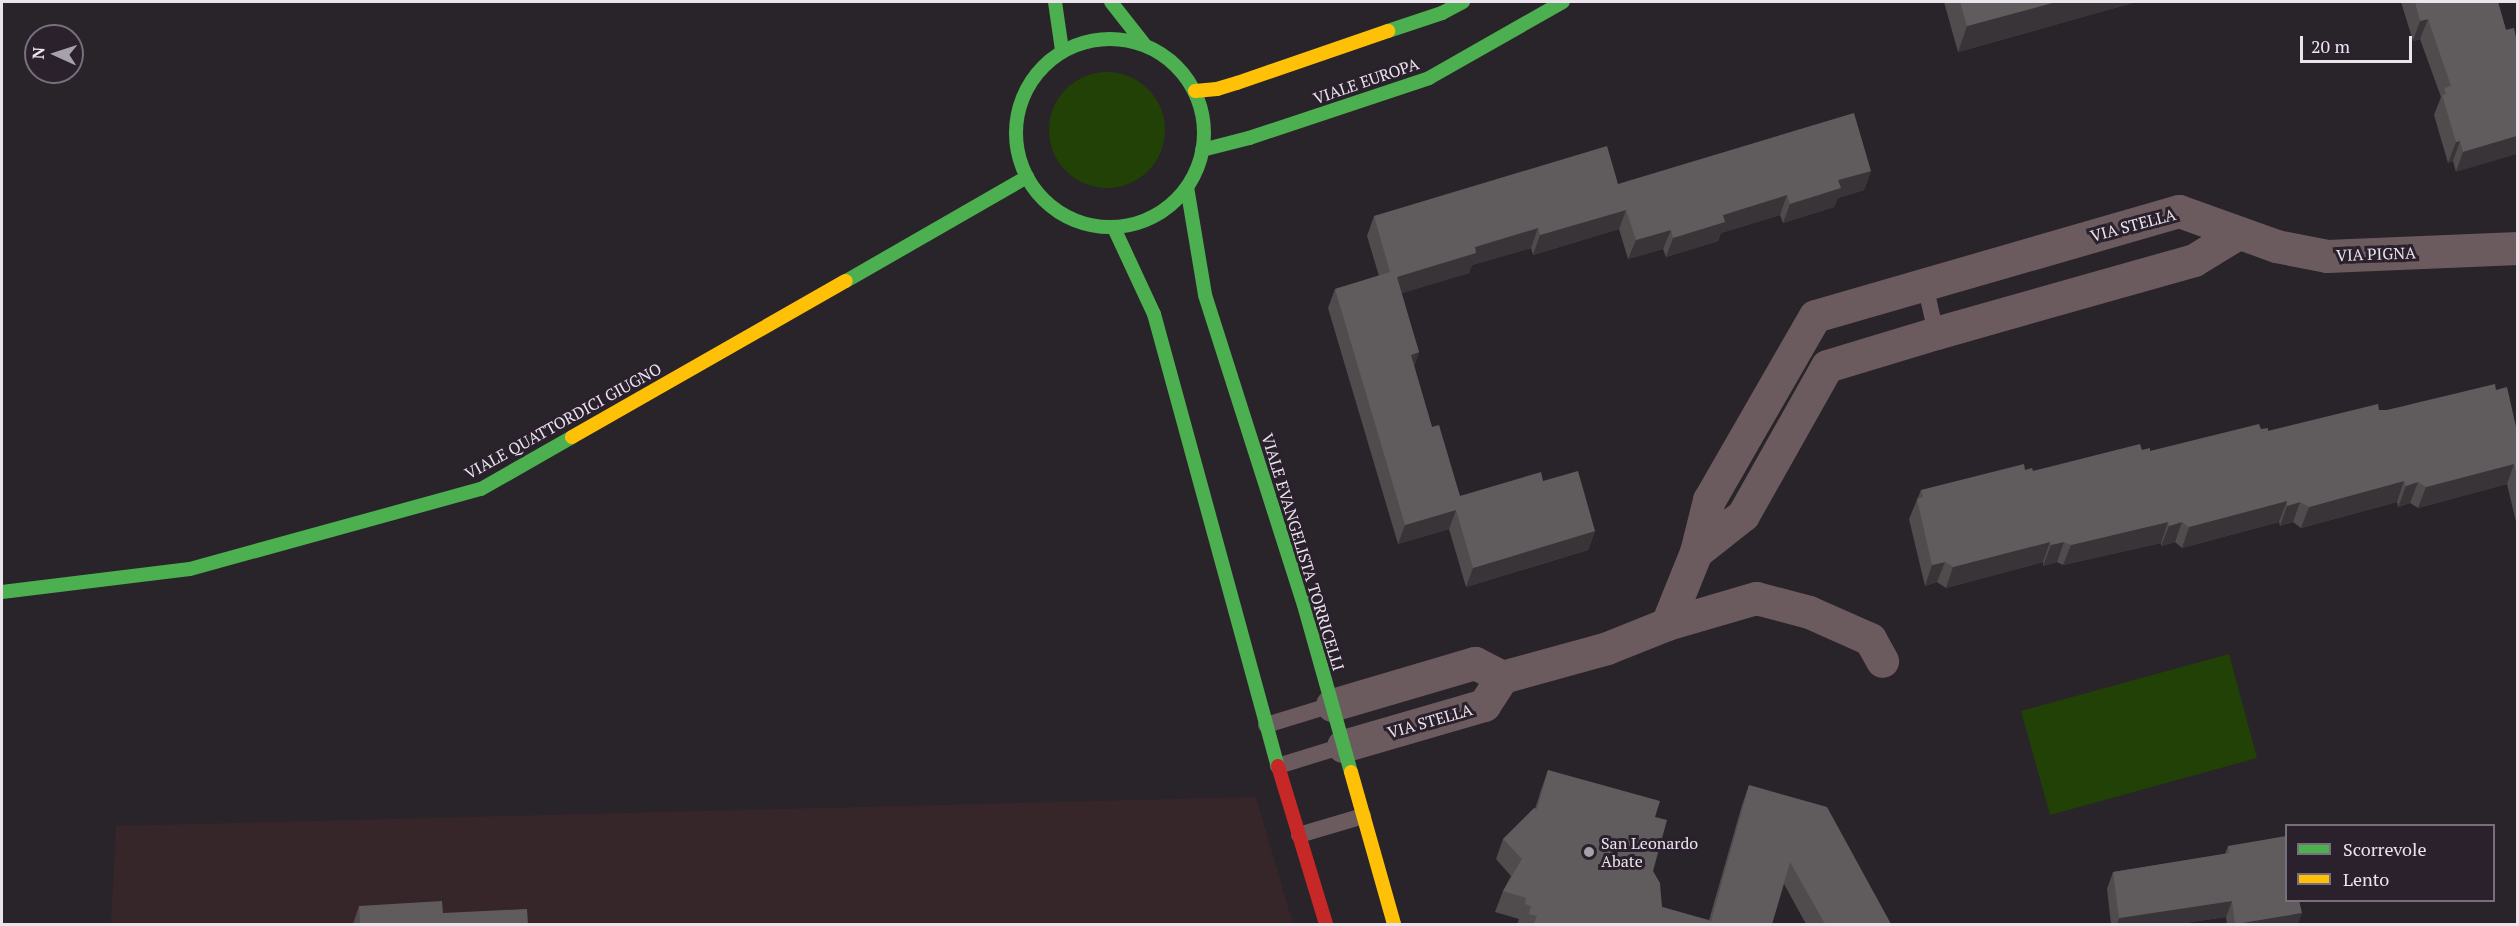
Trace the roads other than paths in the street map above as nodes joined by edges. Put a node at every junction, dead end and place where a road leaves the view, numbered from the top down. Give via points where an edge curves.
1 (1055, 2) edge
2 (1111, 2) edge
3 (1463, 2) edge
4 (1563, 2) edge
5 (1144, 44) junction
6 (1062, 50) junction
7 (1195, 91) junction
8 (1202, 150) junction
9 (1027, 177) junction
10 (1187, 188) junction
11 (1114, 228) junction
12 (2238, 233) junction
13 (2517, 248) edge
14 (1924, 285) junction
15 (1936, 333) junction
16 (1696, 552) junction
17 (2, 592) edge
18 (1667, 624) junction
19 (1882, 661) dead end
20 (1502, 677) junction
21 (1332, 705) junction
22 (1266, 725) junction
23 (1343, 746) junction
24 (1278, 766) junction
25 (1363, 816) junction
26 (1299, 835) junction
27 (1326, 924) edge
28 (1394, 924) edge

1 - 6 street
2 - 5 street
3 - 7 street via 1442,13 1248,79
4 - 8 street, VIALE EUROPA via 1429,78
5 - 6 street via 1117,38 1088,40
5 - 7 street via 1165,55
6 - 9 street via 1038,70 1022,97 1015,128 1019,159
7 - 8 street via 1202,113
8 - 10 street
9 - 11 street via 1032,188 1054,210 1083,224
9 - 17 street, VIALE QUATTORDICI GIUGNO via 481,489 190,569
10 - 11 street via 1167,208 1142,222
10 - 21 street, VIALE EVANGELISTA TORRICELLI via 1205,295 1304,604
11 - 22 street via 1154,314
12 - 13 street, VIA PIGNA via 2276,246 2327,256
12 - 14 street, VIA STELLA via 2179,211
12 - 15 street, VIA STELLA via 2194,260
14 - 15 lane
14 - 16 street, VIA STELLA via 1815,316 1708,500
15 - 16 street, VIA STELLA via 1827,366 1743,515
16 - 18 street, VIA STELLA
18 - 19 street via 1756,598 1809,612 1870,639
18 - 20 street via 1608,648
20 - 21 street via 1475,663
20 - 23 street, VIA STELLA via 1484,705
21 - 22 lane
21 - 23 street, VIALE EVANGELISTA TORRICELLI
22 - 24 street
23 - 24 lane
23 - 25 street, VIALE EVANGELISTA TORRICELLI
24 - 26 street
25 - 26 lane
25 - 28 street, VIALE EVANGELISTA TORRICELLI
26 - 27 street

